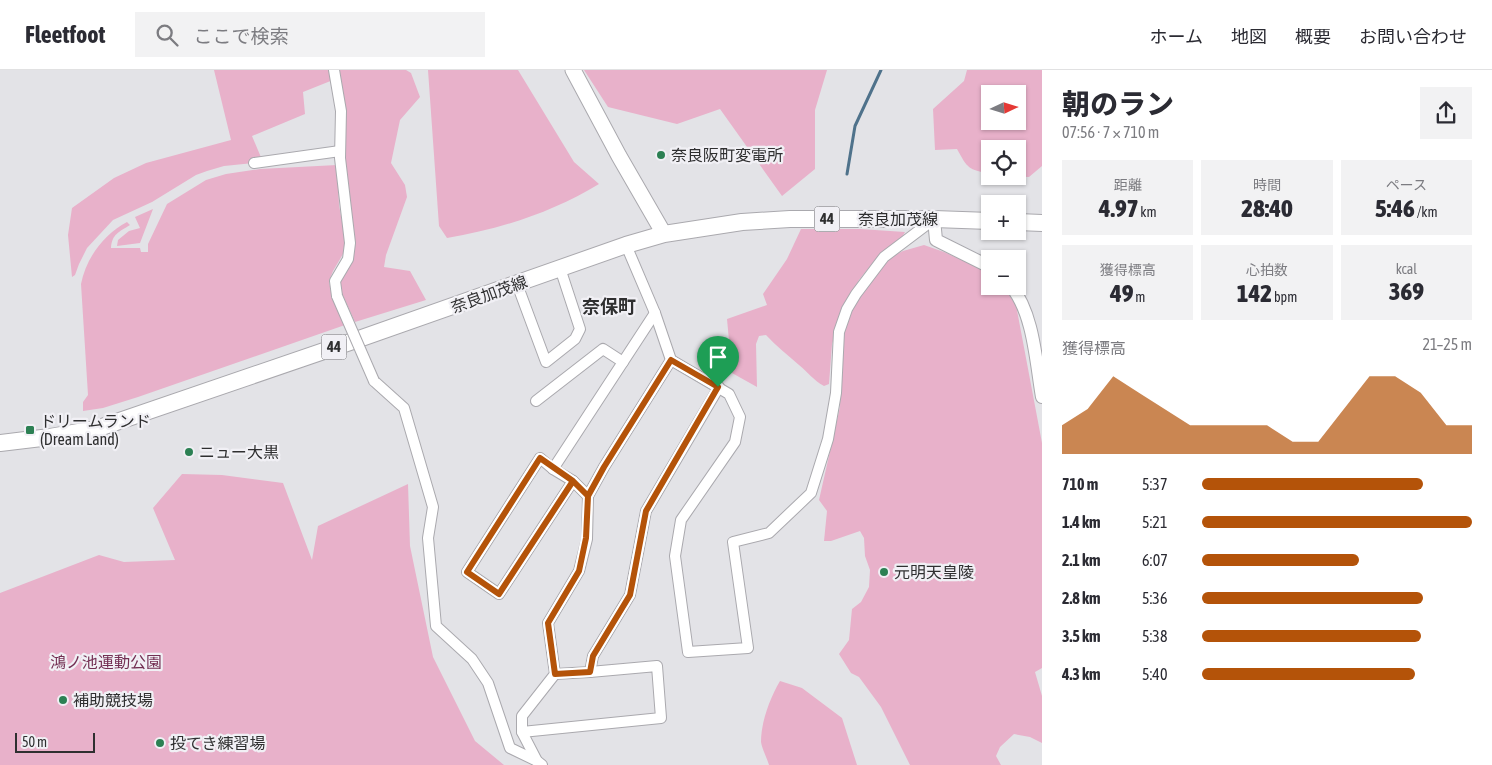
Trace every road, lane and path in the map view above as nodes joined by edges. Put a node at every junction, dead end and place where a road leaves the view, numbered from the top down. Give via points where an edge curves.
1 (334, 70) edge
2 (573, 70) edge
3 (340, 152) junction
4 (254, 163) dead end
5 (934, 219) junction
6 (981, 221) edge
7 (1026, 222) edge
8 (1042, 223) edge
9 (664, 234) junction
10 (626, 244) junction
11 (981, 262) edge
12 (560, 268) junction
13 (517, 284) junction
14 (1017, 295) edge
15 (655, 313) junction
16 (671, 360) junction
17 (622, 362) junction
18 (718, 387) junction
19 (1042, 397) edge
20 (536, 401) dead end
21 (0, 442) edge
22 (553, 469) junction
23 (573, 481) junction
24 (588, 496) junction
25 (590, 672) junction
26 (555, 674) junction
27 (522, 732) junction
28 (540, 763) edge

1 - 3 street via 341,110
2 - 9 main road
3 - 4 street
3 - 28 street, bridge via 350,243 348,259 335,281 337,296 374,382 404,408 433,507 428,538 436,626 472,659 488,683 510,748
5 - 6 main road, 奈良加茂線 / 44
5 - 9 main road, 奈良加茂線 / 44 via 790,219 742,222
5 - 11 street via 936,240
5 - 18 street via 884,257 848,309 839,332 836,392 828,439 811,493 769,533 733,542 748,648 688,652 675,556 681,520 735,442 740,417 729,394
7 - 8 main road
9 - 10 main road, 奈良加茂線 / 44
10 - 12 main road, 奈良加茂線 / 44
10 - 15 street
12 - 13 main road, 奈良加茂線 / 44
12 - 13 street via 580,329 575,338 546,362
13 - 21 main road, 奈良加茂線 / 44 via 96,429
14 - 19 street via 1027,314
15 - 16 street
15 - 17 street
16 - 18 street
16 - 24 street
17 - 20 street via 603,349
17 - 22 street
18 - 25 street via 646,511 630,595 593,656
22 - 23 street
22 - 23 street via 540,458 467,572 499,594
23 - 24 street
24 - 26 street via 586,538 579,571 548,623
25 - 26 street
25 - 27 street via 657,666 661,718
26 - 27 street via 522,716
27 - 28 street

